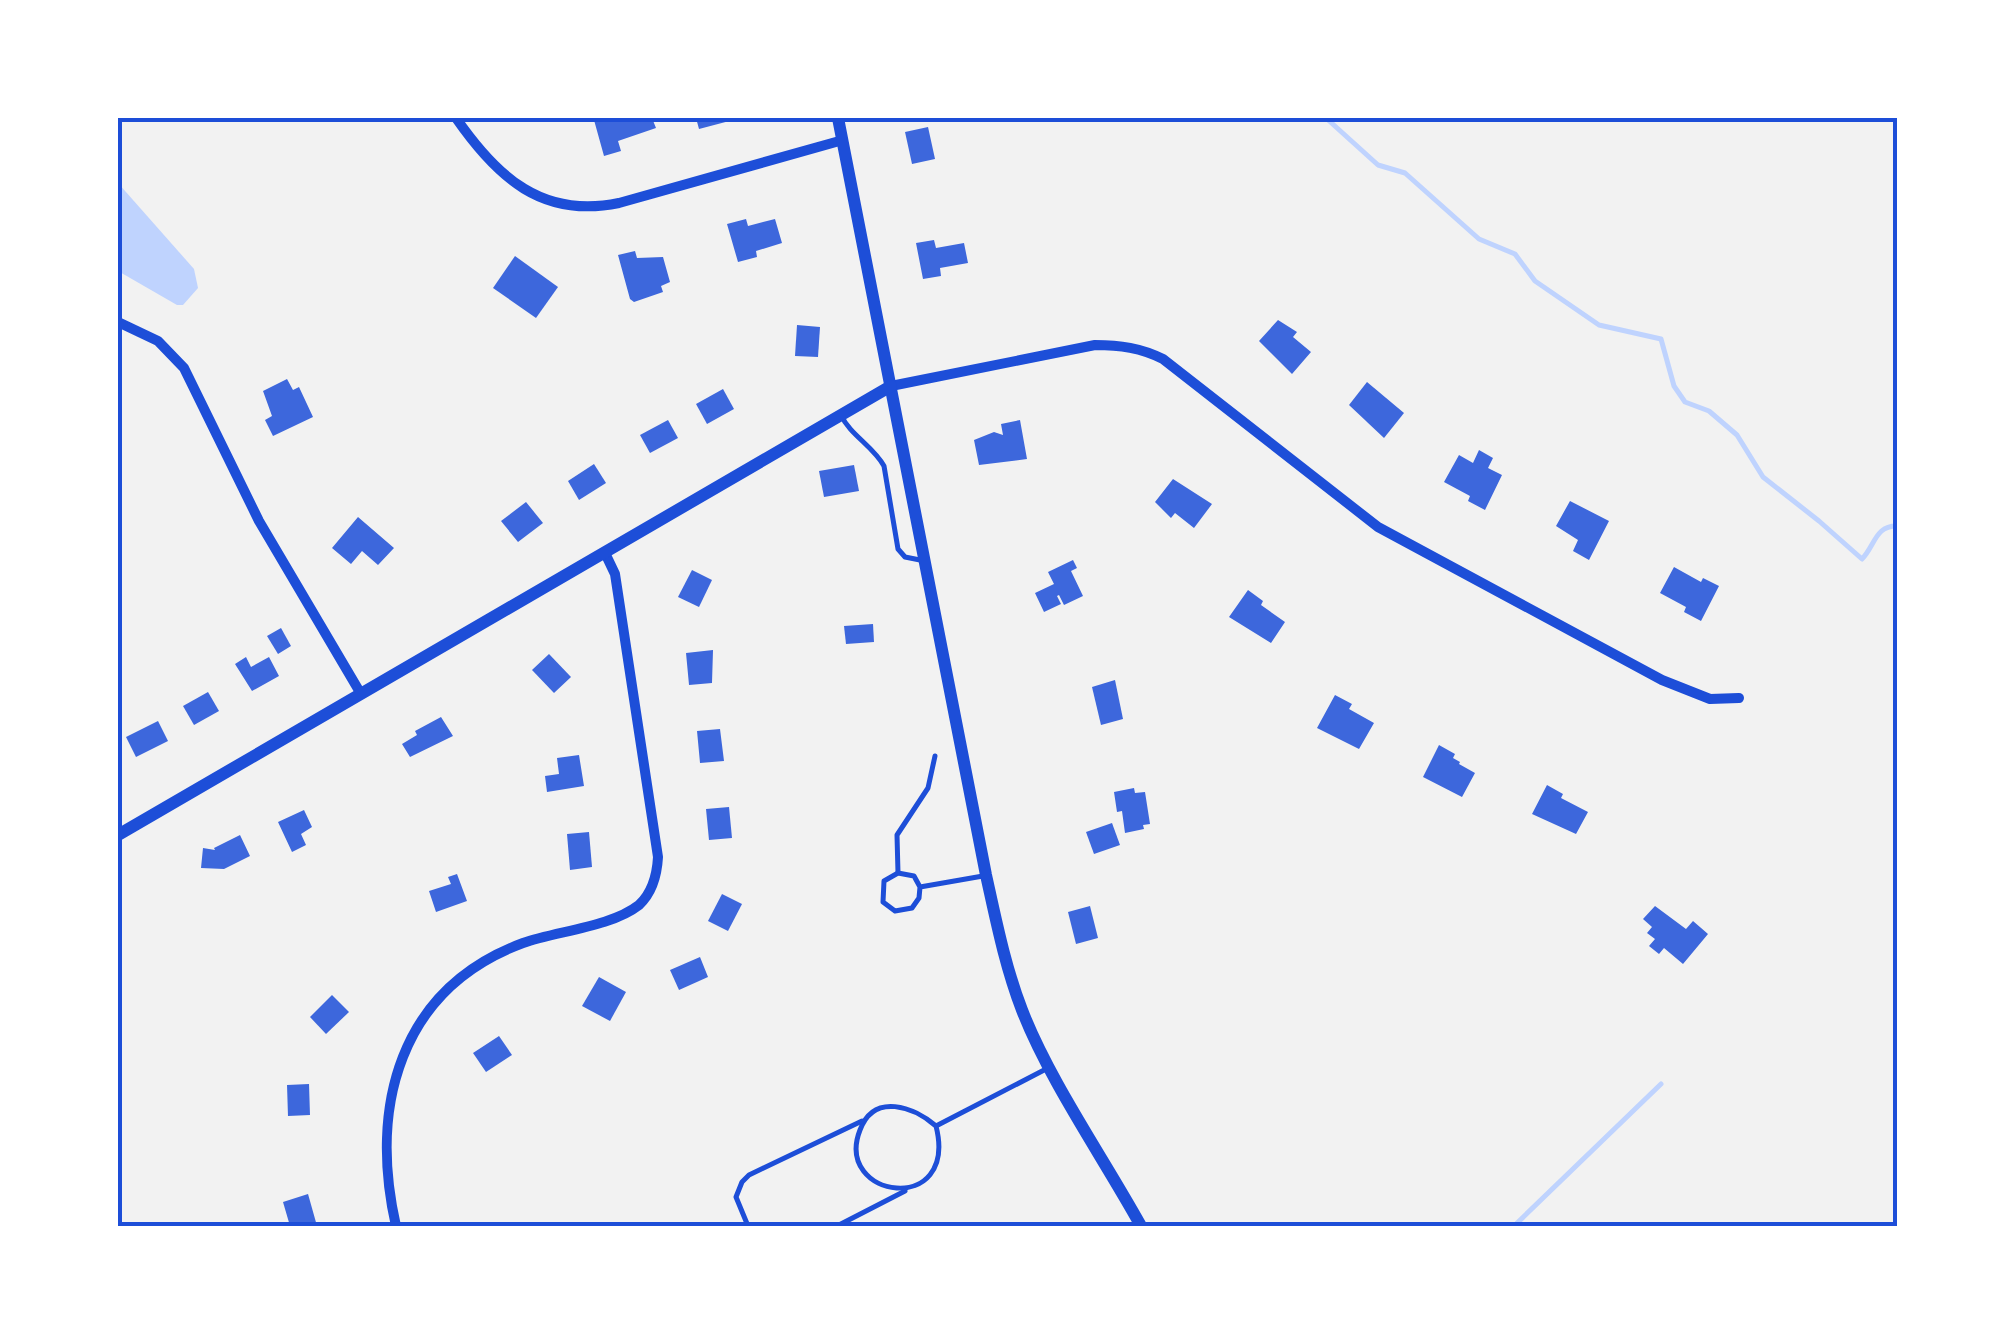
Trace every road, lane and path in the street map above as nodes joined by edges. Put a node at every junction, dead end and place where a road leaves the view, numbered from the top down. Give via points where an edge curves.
1 (456, 118) edge
2 (838, 118) edge
3 (843, 140) junction
4 (118, 322) edge
5 (891, 386) junction
6 (840, 413) junction
7 (604, 553) junction
8 (924, 559) junction
9 (361, 694) junction
10 (1739, 698) dead end
11 (934, 756) dead end
12 (118, 835) edge
13 (898, 873) junction
14 (986, 875) junction
15 (920, 886) junction
16 (1051, 1067) junction
17 (864, 1119) junction
18 (936, 1126) junction
19 (905, 1190) junction
20 (396, 1226) edge
21 (748, 1226) edge
22 (837, 1226) edge
23 (1142, 1226) edge

1 - 3 street via 479,151 518,186 554,202 590,207
2 - 3 street
3 - 5 street
4 - 9 street via 158,341 184,368 260,521
5 - 6 street
5 - 8 street
5 - 10 street via 1095,346 1151,353 1378,528 1662,680 1710,700
6 - 7 street
6 - 8 lane via 884,466 898,549 905,558
7 - 9 street
7 - 20 street via 615,574 633,686 658,857 654,882 642,902 617,917 494,954 433,1004 391,1089 386,1160
8 - 14 street
9 - 12 street
11 - 13 lane via 928,788 897,835
13 - 15 lane via 914,876
13 - 15 lane via 882,886 888,908 912,908
14 - 15 lane
14 - 16 street via 1008,972
16 - 18 lane
16 - 23 street
17 - 18 lane via 901,1105
17 - 19 lane via 856,1142 860,1166 877,1182
17 - 21 lane via 749,1175 736,1197
18 - 19 lane via 938,1162
19 - 22 lane

